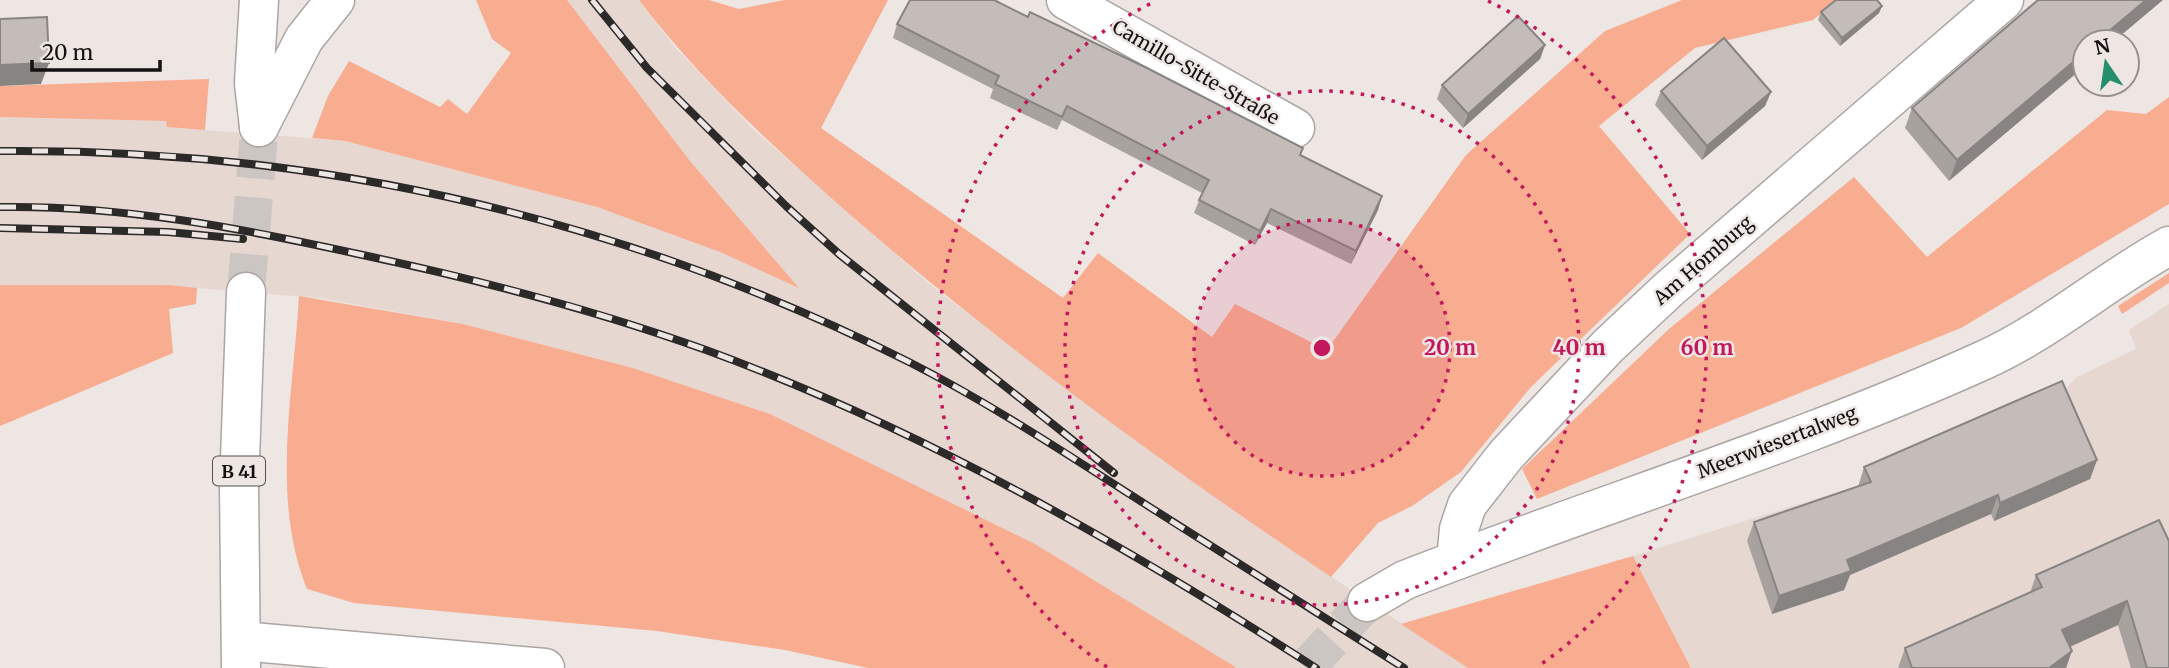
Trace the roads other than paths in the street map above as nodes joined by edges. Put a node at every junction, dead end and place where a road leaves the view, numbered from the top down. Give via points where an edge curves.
1 (259, 0) edge
2 (335, 0) edge
3 (2004, 0) edge
4 (1090, 5) edge
5 (1296, 128) dead end
6 (2169, 246) edge
7 (246, 292) tunnel mouth
8 (1456, 560) junction
9 (1367, 602) tunnel mouth
10 (241, 654) edge
11 (545, 668) edge

1 - 2 main road via 254,83 259,130 304,39
3 - 8 main road, Am Homburg via 1608,346 1506,455 1467,505
4 - 5 main road, Camillo-Sitte-Straße
6 - 8 main road, Meerwiesertalweg via 2038,331 1985,359 1825,424
7 - 10 main road, B 41 via 239,487
8 - 9 main road, Meerwiesertalweg via 1405,580
10 - 11 main road

